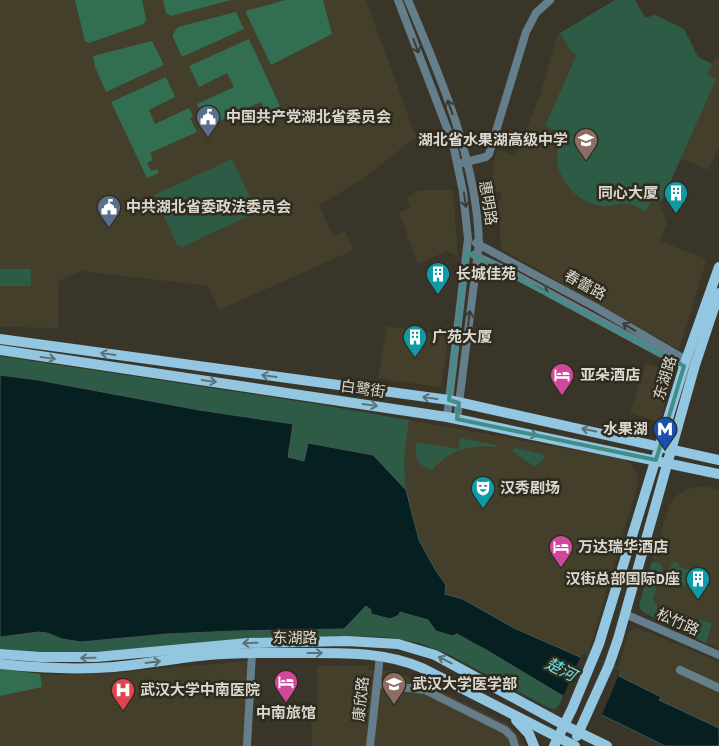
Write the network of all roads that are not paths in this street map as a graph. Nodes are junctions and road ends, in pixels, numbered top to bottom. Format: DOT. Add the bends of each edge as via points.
graph roads {
  1 [pos="398,0"];
  2 [pos="408,0"];
  3 [pos="550,0"];
  4 [pos="467,162"];
  5 [pos="458,164"];
  6 [pos="468,239"];
  7 [pos="479,244"];
  8 [pos="467,252"];
  9 [pos="477,257"];
  10 [pos="719,267"];
  11 [pos="719,293"];
  12 [pos="0,339"];
  13 [pos="0,350"];
  14 [pos="685,363"];
  15 [pos="454,402"];
  16 [pos="452,418"];
  17 [pos="660,446"];
  18 [pos="671,448"];
  19 [pos="656,460"];
  20 [pos="719,460"];
  21 [pos="667,462"];
  22 [pos="719,474"];
  23 [pos="625,614"];
  24 [pos="252,653"];
  25 [pos="0,654"];
  26 [pos="719,655"];
  27 [pos="380,656"];
  28 [pos="0,664"];
  29 [pos="680,670"];
  30 [pos="377,684"];
  31 [pos="719,688"];
  32 [pos="497,706"];
  33 [pos="564,725"];
  34 [pos="579,732"];
  35 [pos="556,742"];
  36 [pos="247,746"];
  37 [pos="370,746"];
  38 [pos="516,746"];
  39 [pos="534,746"];
  40 [pos="573,746"];
  41 [pos="607,746"];
  1 -- 5 [label="street, 惠明路, one-way"];
  4 -- 2 [label="street, 惠明路, one-way" via="431,55"];
  3 -- 4 [label="street" via="536,13 526,32 489,154"];
  4 -- 5 [label="street"];
  4 -- 7 [label="street, 惠明路" via="478,218"];
  5 -- 6 [label="street, 惠明路, one-way"];
  6 -- 7 [label="street, 春蕾路"];
  6 -- 8 [label="street, 惠明路"];
  7 -- 9 [label="street, 惠明路"];
  14 -- 7 [label="street, 春蕾路, one-way" via="590,304"];
  8 -- 9 [label="street, 春蕾路"];
  8 -- 15 [label="street, 惠明路"];
  9 -- 14 [label="street, 春蕾路, one-way"];
  15 -- 9 [label="street, 惠明路, one-way"];
  10 -- 14 [label="main road, 东湖路"];
  11 -- 18 [label="main road, 东湖路"];
  15 -- 12 [label="main road, 白鹭街, one-way"];
  13 -- 16 [label="main road, 白鹭街, one-way"];
  14 -- 17 [label="main road, 东湖路"];
  15 -- 16 [label="street, 惠明路"];
  17 -- 15 [label="main road, 白鹭街, one-way"];
  16 -- 19 [label="main road, 白鹭街, one-way"];
  17 -- 18 [label="main road, 白鹭街"];
  17 -- 19 [label="main road, 东湖路"];
  18 -- 20 [label="main road, 白鹭街"];
  18 -- 21 [label="main road, 东湖路"];
  19 -- 21 [label="main road, 白鹭街"];
  19 -- 33 [label="main road, 东湖路" via="612,604"];
  21 -- 22 [label="main road, 白鹭街"];
  21 -- 23 [label="main road, 东湖路"];
  23 -- 26 [label="street, 松竹路"];
  23 -- 34 [label="main road, 东湖路" via="609,665"];
  24 -- 27 [label="main road, 东湖路, one-way"];
  28 -- 24 [label="main road, 东湖路, one-way" via="62,669"];
  24 -- 36 [label="street"];
  33 -- 25 [label="main road, 东湖路, one-way" via="435,655 392,644 348,641 248,643 86,658"];
  27 -- 30 [label="street, 康欣路"];
  27 -- 32 [label="main road, 东湖路" via="413,664"];
  29 -- 31 [label="street"];
  30 -- 37 [label="street, 康欣路"];
  30 -- 38 [label="street" via="425,690 505,730"];
  32 -- 35 [label="main road, 东湖路"];
  32 -- 39 [label="main road" via="525,729"];
  33 -- 34 [label="main road"];
  33 -- 35 [label="main road, 东湖路"];
  34 -- 40 [label="main road, 东湖路"];
  34 -- 41 [label="main road"];
  35 -- 40 [label="main road"];
}
